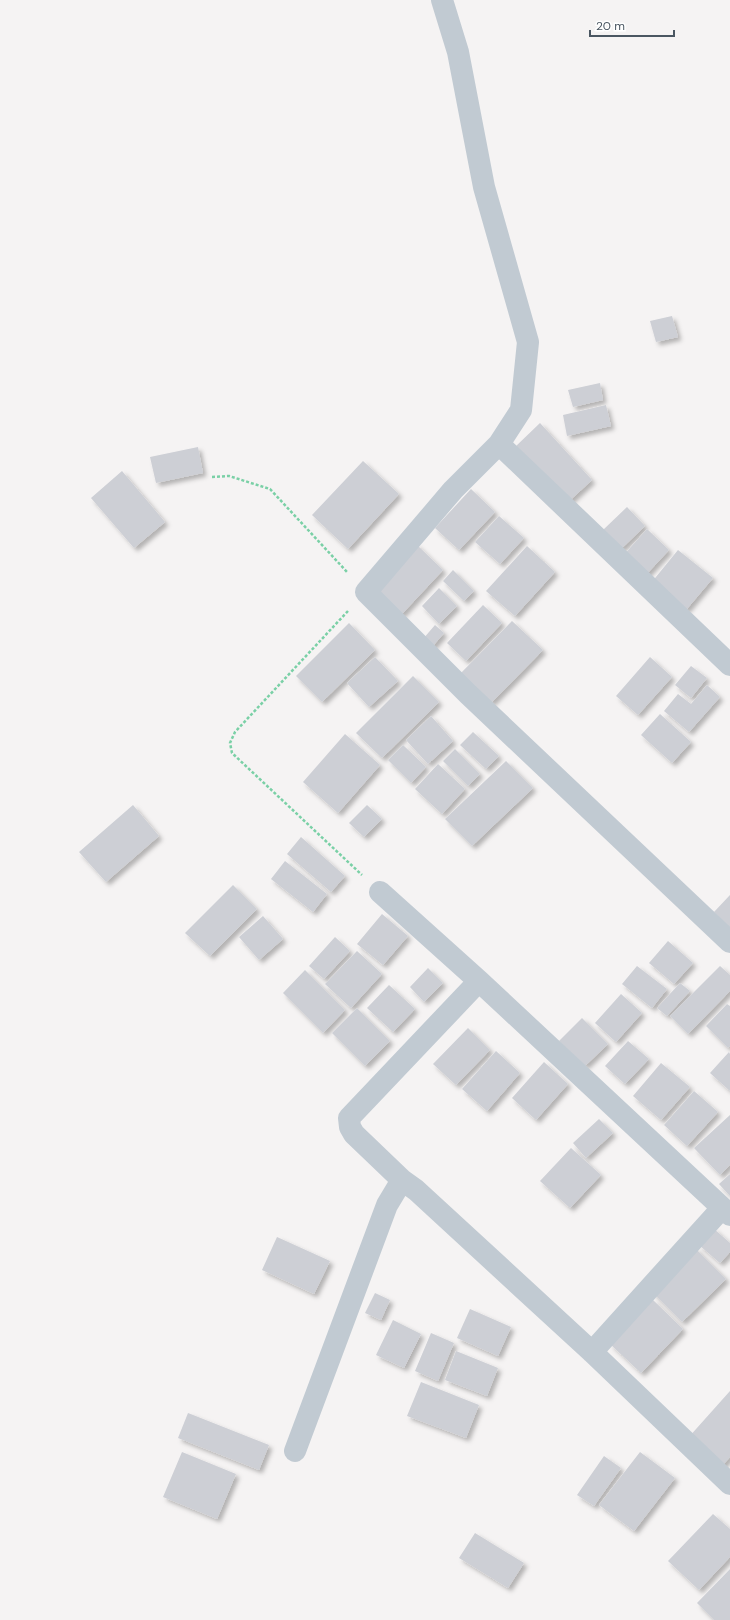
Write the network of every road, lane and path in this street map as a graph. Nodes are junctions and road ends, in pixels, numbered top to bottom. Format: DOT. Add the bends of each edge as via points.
graph roads {
  1 [pos="442,0"];
  2 [pos="499,444"];
  3 [pos="212,477"];
  4 [pos="366,592"];
  5 [pos="730,665"];
  6 [pos="380,892"];
  7 [pos="730,942"];
  8 [pos="479,981"];
  9 [pos="402,1180"];
  10 [pos="726,1211"];
  11 [pos="592,1352"];
  12 [pos="295,1451"];
  13 [pos="730,1484"];
  1 -- 2 [label="street" via="458,52 484,186 528,342 521,410"];
  2 -- 4 [label="street" via="453,490"];
  2 -- 5 [label="street"];
  3 -- 4 [label="path" via="229,476 270,489"];
  4 -- 6 [label="path" via="235,732 230,743 232,753"];
  4 -- 7 [label="street" via="468,694"];
  6 -- 8 [label="street"];
  8 -- 9 [label="street" via="350,1118 350,1127 354,1134"];
  8 -- 10 [label="street"];
  9 -- 11 [label="street"];
  9 -- 12 [label="street" via="387,1205"];
  10 -- 11 [label="street"];
  11 -- 13 [label="street"];
}
